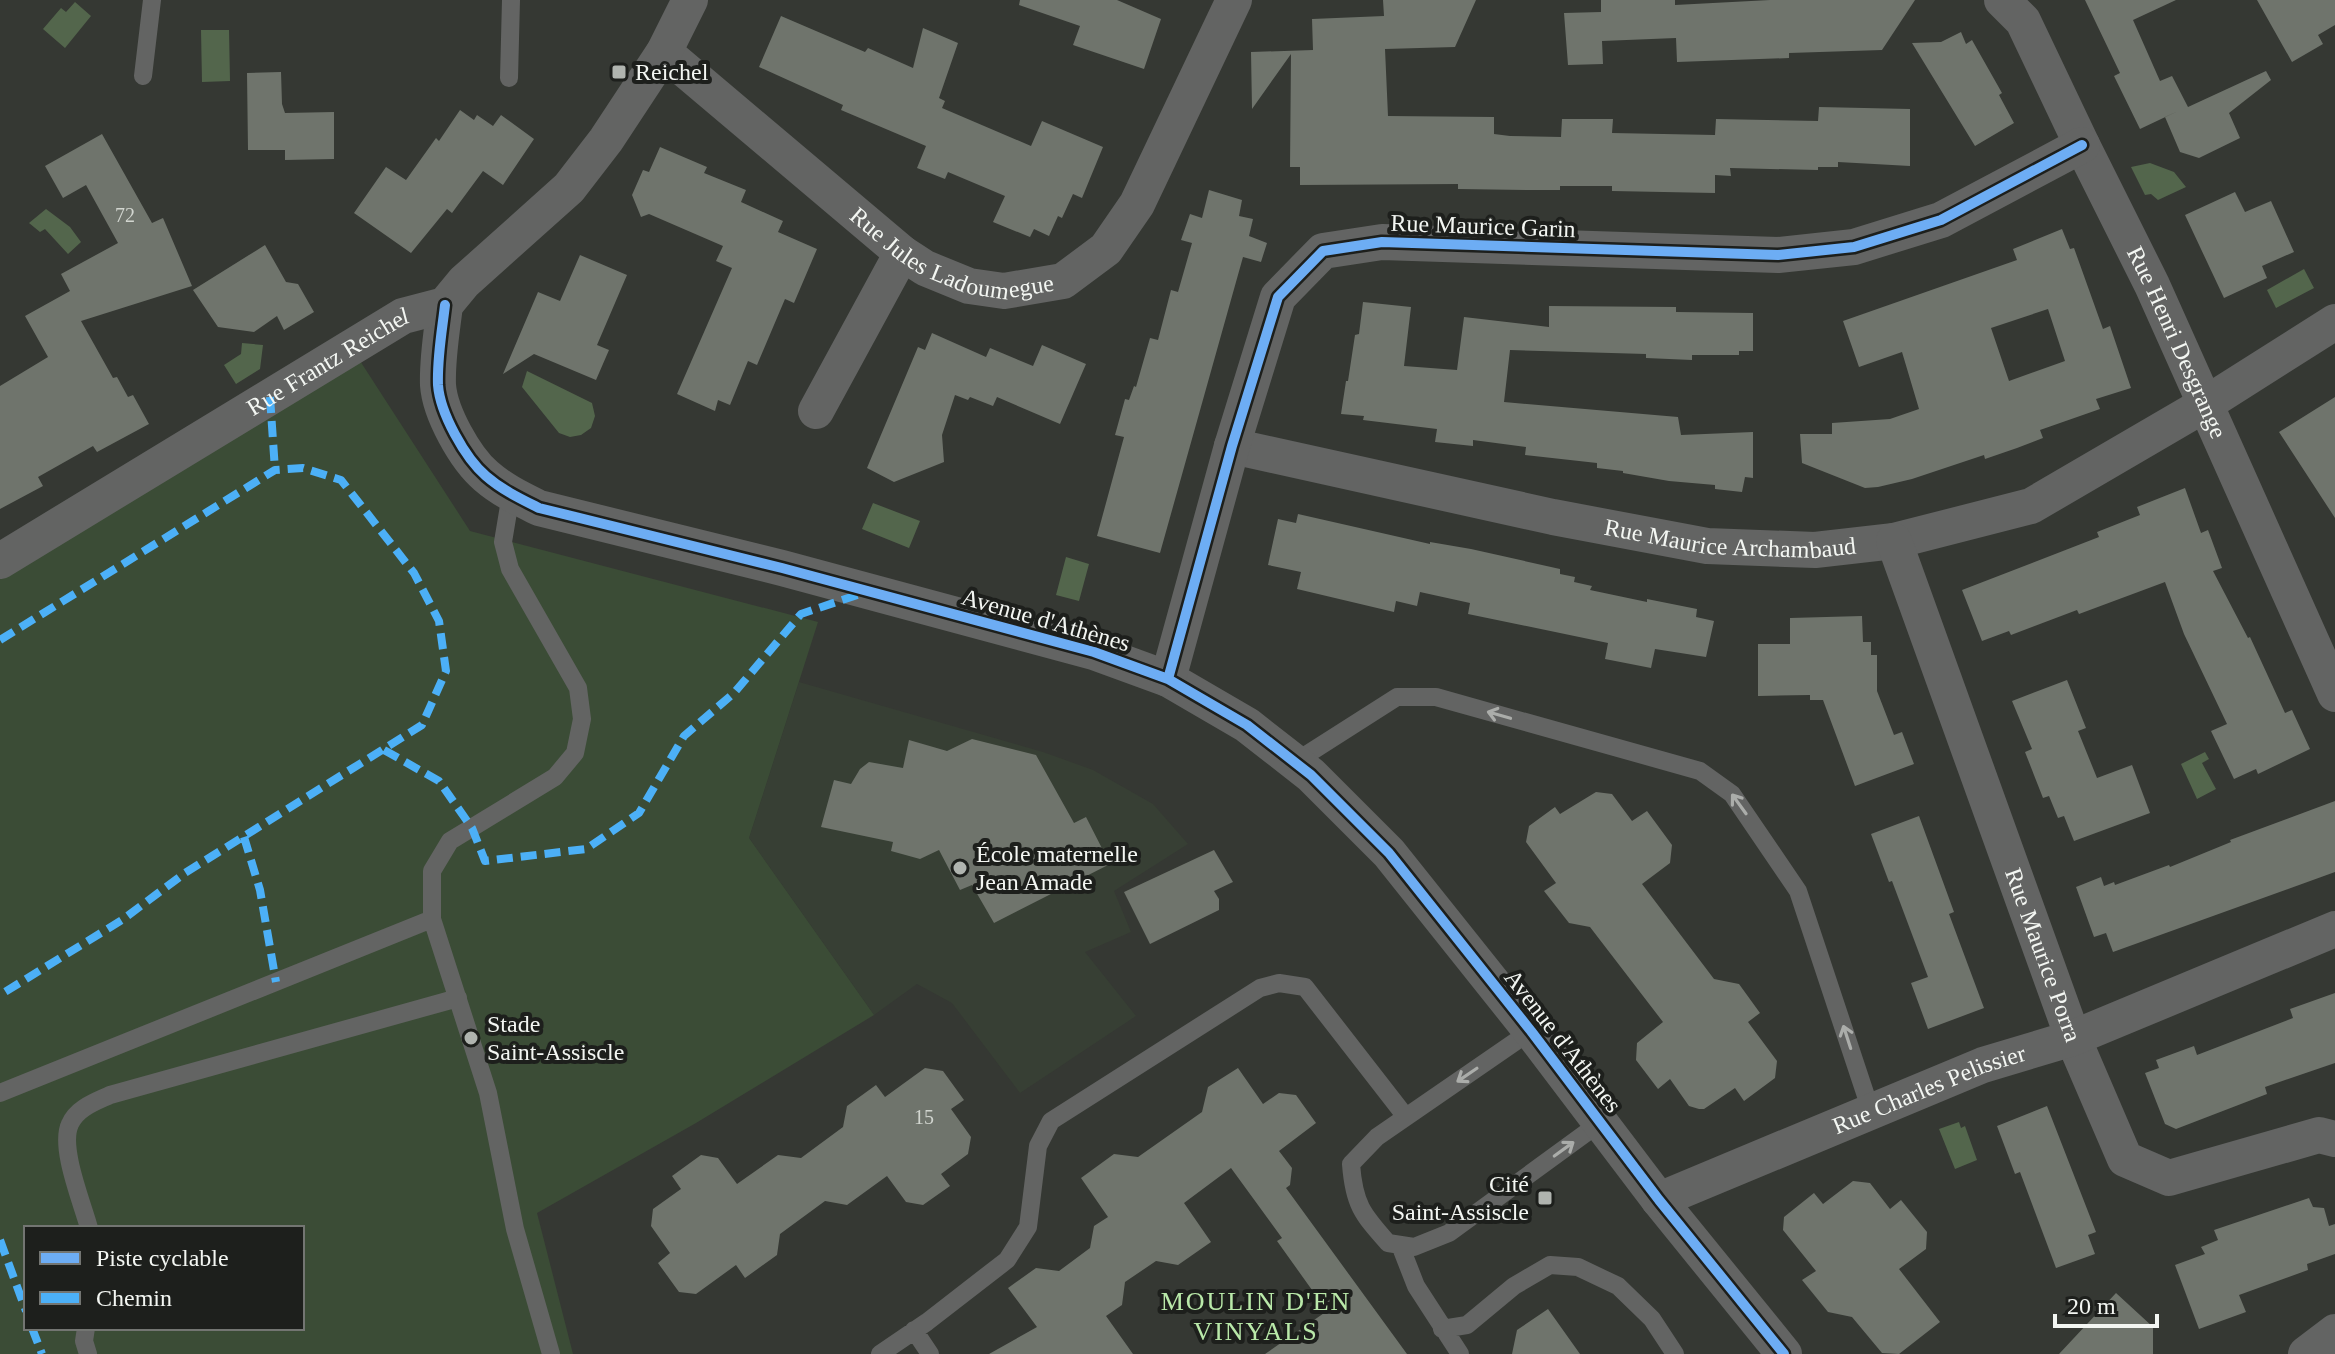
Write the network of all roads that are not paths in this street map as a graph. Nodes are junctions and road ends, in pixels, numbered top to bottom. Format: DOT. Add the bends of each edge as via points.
graph roads {
  1 [pos="152,0"];
  2 [pos="511,0"];
  3 [pos="690,0"];
  4 [pos="1234,0"];
  5 [pos="2002,0"];
  6 [pos="664,52"];
  7 [pos="143,76"];
  8 [pos="509,78"];
  9 [pos="2082,145"];
  10 [pos="902,253"];
  11 [pos="445,305"];
  12 [pos="2335,322"];
  13 [pos="2204,405"];
  14 [pos="816,411"];
  15 [pos="1232,446"];
  16 [pos="511,494"];
  17 [pos="1894,541"];
  18 [pos="0,561"];
  19 [pos="1168,679"];
  20 [pos="2335,694"];
  21 [pos="1295,762"];
  22 [pos="432,919"];
  23 [pos="2335,929"];
  24 [pos="458,998"];
  25 [pos="1531,1031"];
  26 [pos="2073,1038"];
  27 [pos="0,1093"];
  28 [pos="1871,1111"];
  29 [pos="1406,1117"];
  30 [pos="1601,1122"];
  31 [pos="2335,1139"];
  32 [pos="1659,1200"];
  33 [pos="88,1226"];
  34 [pos="1400,1245"];
  35 [pos="1442,1329"];
  36 [pos="86,1330"];
  37 [pos="914,1330"];
  38 [pos="2335,1332"];
  39 [pos="88,1354"];
  40 [pos="551,1354"];
  41 [pos="880,1354"];
  42 [pos="930,1354"];
  43 [pos="1460,1354"];
  44 [pos="1675,1354"];
  45 [pos="1784,1354"];
  46 [pos="2306,1354"];
  1 -- 7 [label="lane"];
  2 -- 8 [label="lane"];
  3 -- 6 [label="street"];
  4 -- 10 [label="street, Rue Jules Ladoumegue" via="1137,204 1106,249 1063,281 1004,291 969,286"];
  5 -- 9 [label="street, Rue Henri Desgrange" via="2023,21"];
  6 -- 10 [label="street, Rue Jules Ladoumegue"];
  6 -- 11 [label="street" via="569,188"];
  9 -- 13 [label="street, Rue Henri Desgrange"];
  9 -- 15 [label="street, Rue Maurice Garin" via="1941,220 1854,247 1778,255 1382,242 1323,251 1278,297"];
  10 -- 14 [label="street"];
  11 -- 16 [label="street, Avenue d'Athènes" via="438,389 449,427 484,475"];
  11 -- 18 [label="street, Rue Frantz Reichel" via="403,316"];
  12 -- 13 [label="street, Rue Maurice Archambaud"];
  13 -- 17 [label="street, Rue Maurice Archambaud" via="2031,506"];
  13 -- 20 [label="street, Rue Henri Desgrange"];
  15 -- 17 [label="street, Rue Maurice Archambaud" via="1707,546 1815,550"];
  15 -- 19 [label="street, Rue Maurice Garin"];
  16 -- 19 [label="street, Avenue d'Athènes" via="539,508 1094,652"];
  16 -- 22 [label="lane" via="503,542 510,569 578,688 582,719 575,753 555,777 450,841 432,871"];
  17 -- 26 [label="street, Rue Maurice Porra"];
  19 -- 21 [label="street, Avenue d'Athènes" via="1247,725"];
  21 -- 25 [label="street, Avenue d'Athènes" via="1389,853"];
  28 -- 21 [label="lane, one-way" via="1798,891 1732,794 1700,771 1436,697 1397,697"];
  22 -- 24 [label="lane"];
  22 -- 27 [label="lane"];
  23 -- 26 [label="street, Rue Charles Pelissier"];
  24 -- 33 [label="lane" via="110,1095 84,1107 70,1122 65,1141"];
  24 -- 40 [label="lane" via="488,1093 515,1229"];
  25 -- 29 [label="lane, one-way"];
  25 -- 30 [label="street, Avenue d'Athènes"];
  26 -- 28 [label="street, Rue Charles Pelissier" via="1983,1065"];
  26 -- 31 [label="street, Rue Maurice Porra" via="2125,1159 2169,1178 2319,1135"];
  28 -- 32 [label="street, Rue Charles Pelissier"];
  29 -- 34 [label="lane" via="1351,1164 1353,1192 1365,1217 1388,1243"];
  29 -- 37 [label="lane" via="1305,987 1279,983 1260,988 1051,1121 1038,1146 1028,1227 1007,1260"];
  30 -- 32 [label="street, Avenue d'Athènes"];
  34 -- 30 [label="lane, one-way" via="1414,1247 1449,1233"];
  32 -- 45 [label="street, Avenue d'Athènes"];
  34 -- 35 [label="lane" via="1416,1286"];
  35 -- 43 [label="lane"];
  35 -- 44 [label="lane" via="1467,1325 1514,1286 1550,1265 1578,1267 1618,1286 1652,1319"];
  36 -- 39 [label="lane"];
  37 -- 41 [label="lane"];
  37 -- 42 [label="lane"];
  38 -- 46 [label="street"];
}
